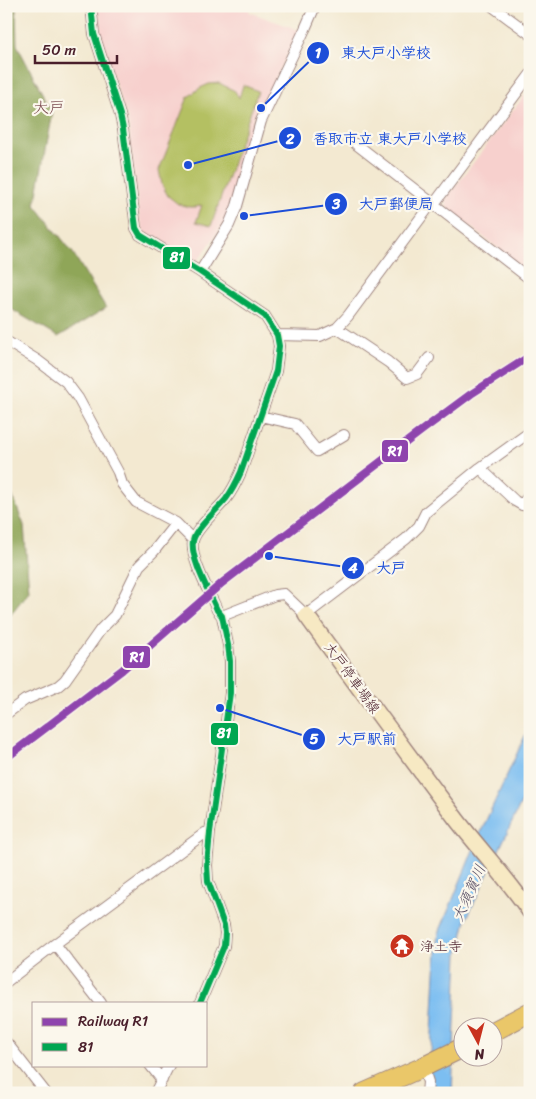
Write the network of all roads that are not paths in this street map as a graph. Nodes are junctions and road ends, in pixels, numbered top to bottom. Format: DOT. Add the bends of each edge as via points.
graph roads {
  1 [pos="91,6"];
  2 [pos="315,6"];
  3 [pos="492,6"];
  4 [pos="530,34"];
  5 [pos="530,75"];
  6 [pos="356,144"];
  7 [pos="434,204"];
  8 [pos="200,272"];
  9 [pos="530,279"];
  10 [pos="337,328"];
  11 [pos="277,335"];
  12 [pos="6,340"];
  13 [pos="429,358"];
  14 [pos="260,416"];
  15 [pos="530,432"];
  16 [pos="344,435"];
  17 [pos="480,468"];
  18 [pos="530,494"];
  19 [pos="526,505"];
  20 [pos="176,523"];
  21 [pos="193,540"];
  22 [pos="306,615"];
  23 [pos="222,616"];
  24 [pos="6,714"];
  25 [pos="210,832"];
  26 [pos="530,912"];
  27 [pos="55,944"];
  28 [pos="6,982"];
  29 [pos="100,1002"];
  30 [pos="200,1002"];
  31 [pos="530,1012"];
  32 [pos="504,1026"];
  33 [pos="6,1042"];
  34 [pos="454,1052"];
  35 [pos="151,1066"];
  36 [pos="169,1066"];
  37 [pos="426,1066"];
  38 [pos="162,1080"];
  39 [pos="46,1093"];
  40 [pos="156,1093"];
  41 [pos="364,1093"];
  42 [pos="427,1093"];
  1 -- 8 [label="street" via="94,34 123,129 136,228 140,235"];
  2 -- 8 [label="street" via="261,121 229,225"];
  3 -- 4 [label="street"];
  5 -- 7 [label="street"];
  6 -- 7 [label="street"];
  7 -- 9 [label="street"];
  7 -- 10 [label="street"];
  8 -- 11 [label="street" via="265,316"];
  10 -- 11 [label="street" via="320,336"];
  10 -- 13 [label="street" via="408,378 417,374"];
  11 -- 14 [label="street" via="280,346 276,371"];
  12 -- 20 [label="street" via="66,382 78,398 122,484 136,502"];
  14 -- 16 [label="street" via="295,424 317,452"];
  14 -- 21 [label="street" via="234,487"];
  15 -- 17 [label="street"];
  17 -- 19 [label="street" via="515,501"];
  17 -- 22 [label="street" via="426,512 419,526 406,539"];
  18 -- 19 [label="street"];
  20 -- 21 [label="street"];
  20 -- 24 [label="street" via="139,566 116,615 101,629 65,680 25,700"];
  21 -- 23 [label="street" via="197,566"];
  22 -- 23 [label="street" via="284,594"];
  22 -- 26 [label="main road, 大戸停車場線" via="470,838"];
  23 -- 25 [label="street" via="229,653 230,693"];
  25 -- 27 [label="street"];
  25 -- 30 [label="street" via="208,881 225,933 224,946"];
  27 -- 28 [label="street"];
  27 -- 29 [label="street"];
  31 -- 32 [label="highway"];
  33 -- 39 [label="street"];
  34 -- 37 [label="highway"];
  35 -- 38 [label="street"];
  36 -- 38 [label="street"];
  37 -- 41 [label="highway"];
  37 -- 42 [label="street"];
  38 -- 40 [label="street"];
}
